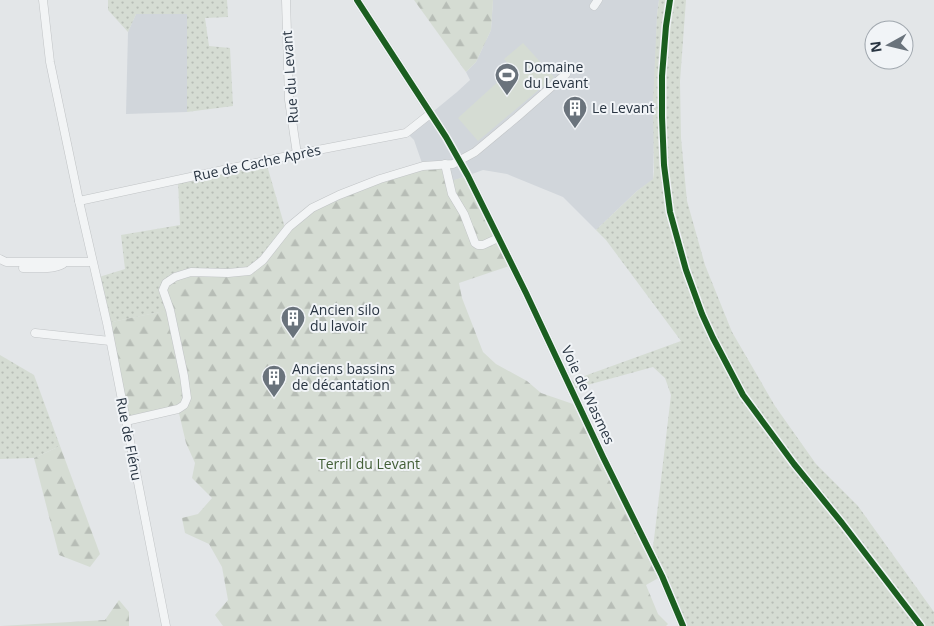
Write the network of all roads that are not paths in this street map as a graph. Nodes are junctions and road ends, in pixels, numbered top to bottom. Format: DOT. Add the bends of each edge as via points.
graph roads {
  1 [pos="43,0"];
  2 [pos="286,0"];
  3 [pos="357,0"];
  4 [pos="566,74"];
  5 [pos="430,114"];
  6 [pos="446,137"];
  7 [pos="297,154"];
  8 [pos="445,164"];
  9 [pos="468,176"];
  10 [pos="78,201"];
  11 [pos="498,238"];
  12 [pos="0,259"];
  13 [pos="66,262"];
  14 [pos="92,262"];
  15 [pos="23,268"];
  16 [pos="35,333"];
  17 [pos="110,341"];
  18 [pos="126,421"];
  19 [pos="166,626"];
  20 [pos="683,626"];
  1 -- 10 [label="street, Rue de Flénu" via="50,62"];
  2 -- 7 [label="street, Rue du Levant" via="289,100"];
  3 -- 5 [label="street"];
  4 -- 8 [label="street" via="475,152 453,164"];
  5 -- 6 [label="street"];
  5 -- 7 [label="street, Rue de Cache Après" via="406,133"];
  7 -- 10 [label="street, Rue de Cache Après"];
  8 -- 11 [label="street" via="452,194 475,243 483,245"];
  8 -- 18 [label="street" via="423,166 380,179 312,208 289,227 263,260 249,271 191,272 166,283 163,290 187,398 178,409"];
  9 -- 11 [label="street, Voie de Wasmes"];
  10 -- 14 [label="street, Rue de Flénu"];
  11 -- 20 [label="street, Voie de Wasmes" via="662,576"];
  12 -- 13 [label="street" via="6,262"];
  13 -- 14 [label="street"];
  13 -- 15 [label="street" via="60,266"];
  14 -- 17 [label="street, Rue de Flénu"];
  16 -- 17 [label="street"];
  17 -- 18 [label="street, Rue de Flénu"];
  18 -- 19 [label="street, Rue de Flénu"];
}
